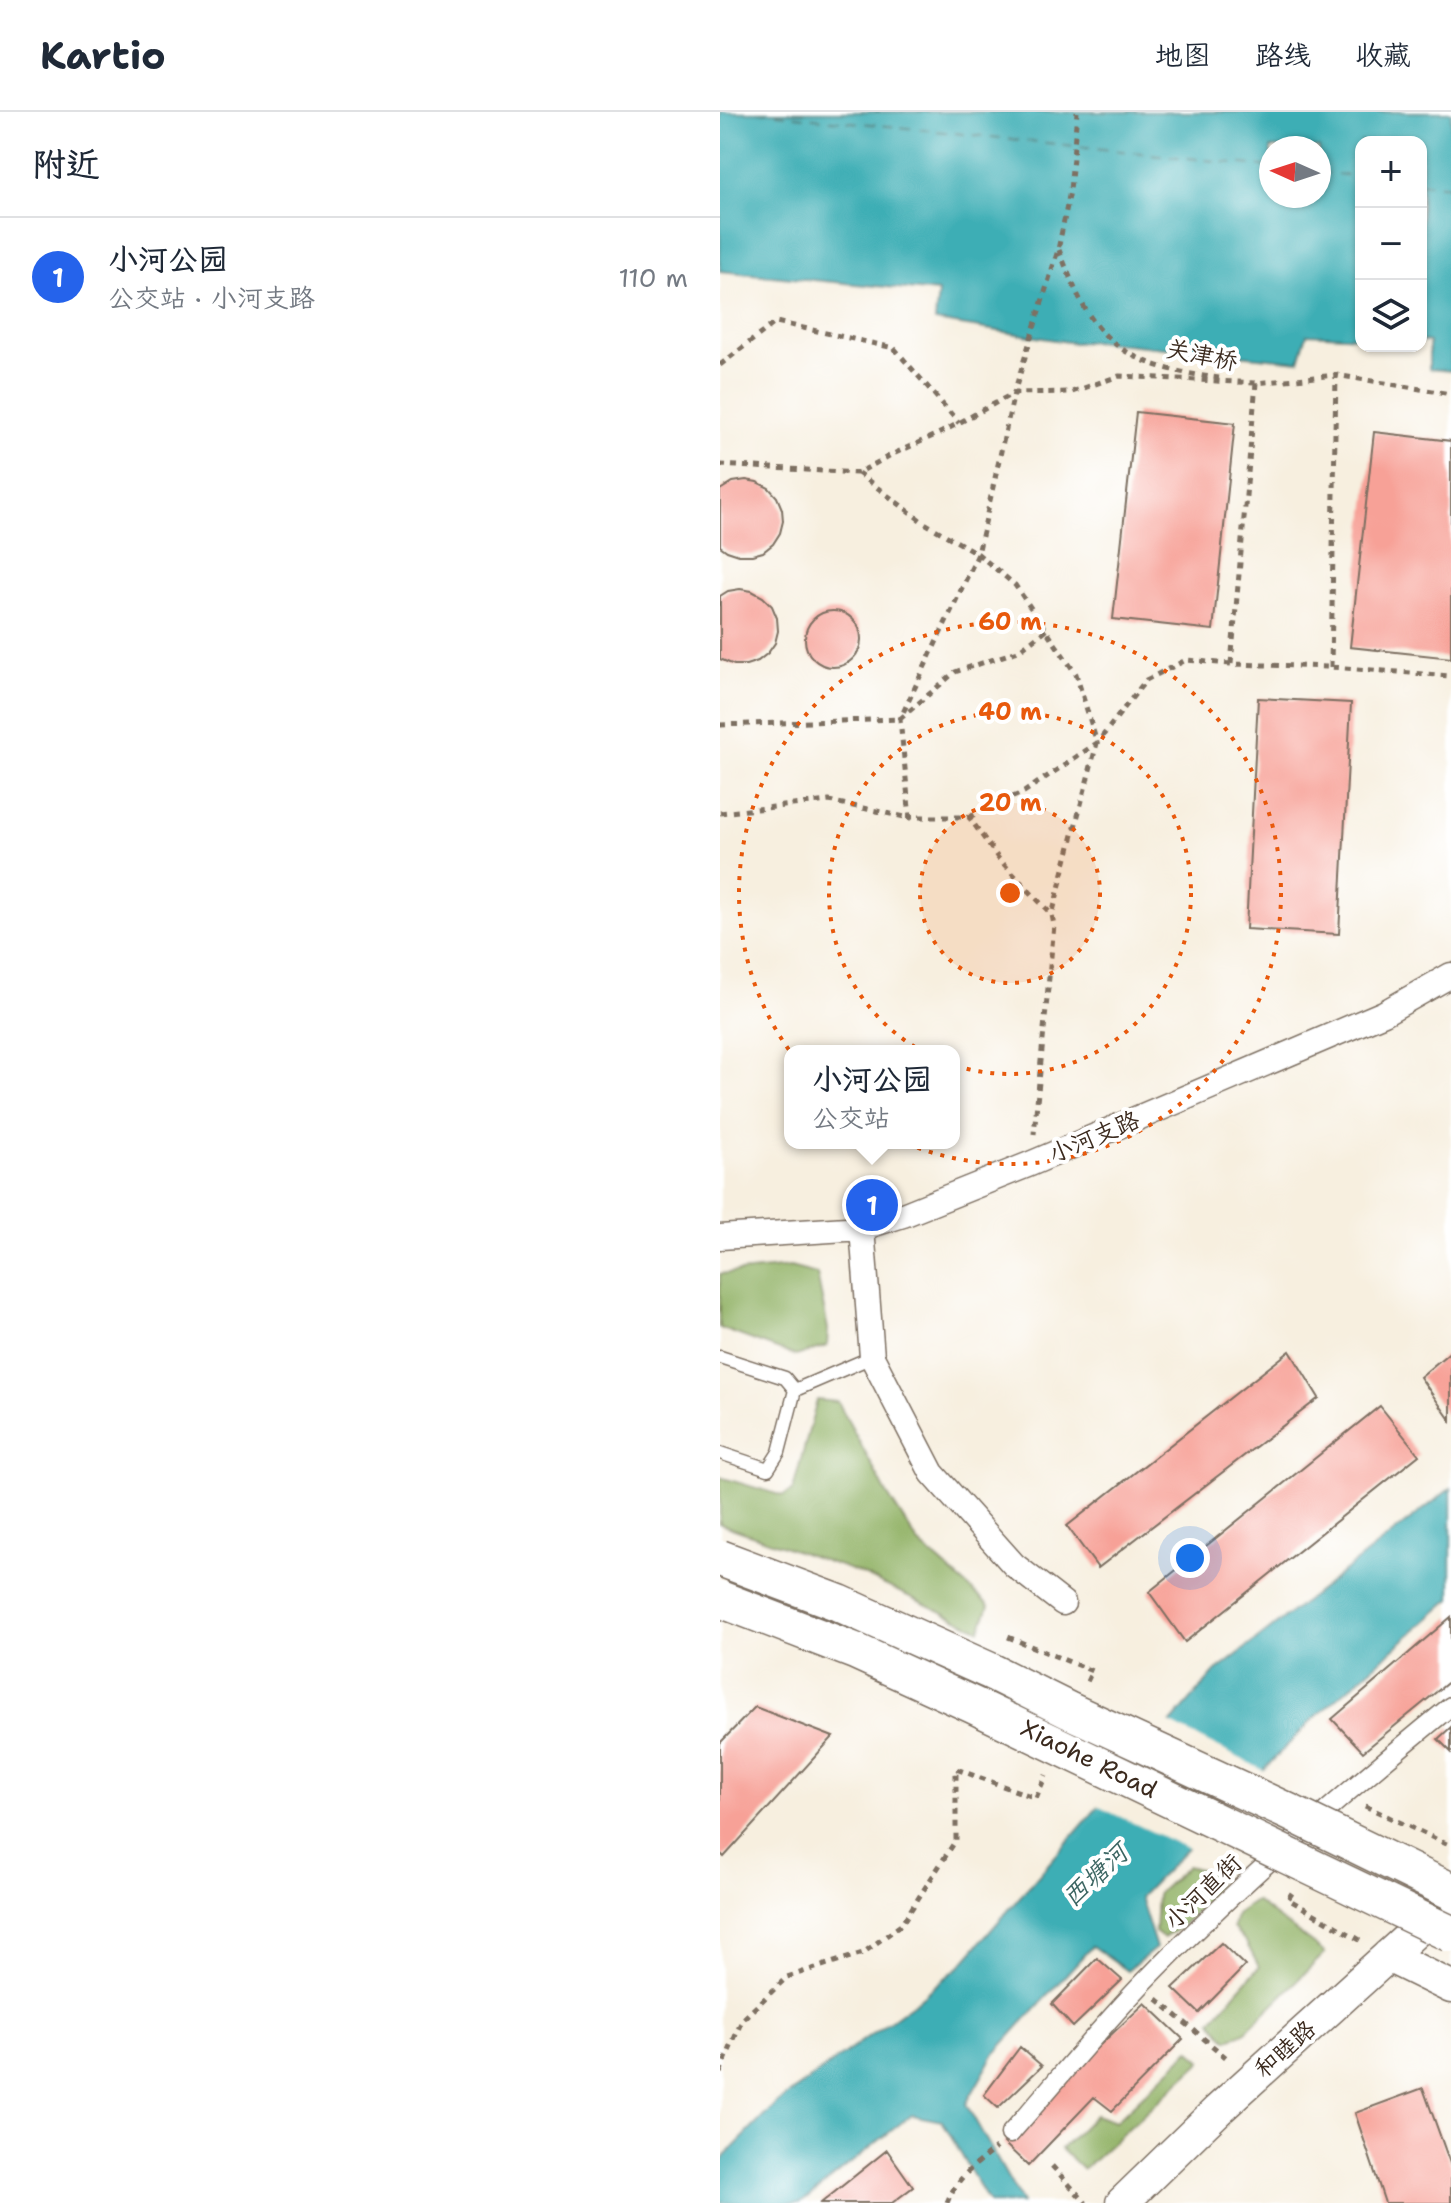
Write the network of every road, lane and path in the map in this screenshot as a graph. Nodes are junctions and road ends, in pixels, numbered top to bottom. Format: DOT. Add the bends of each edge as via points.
graph roads {
  1 [pos="1077,112"];
  2 [pos="1058,250"];
  3 [pos="720,365"];
  4 [pos="1336,375"];
  5 [pos="1256,383"];
  6 [pos="1014,393"];
  7 [pos="1451,394"];
  8 [pos="959,423"];
  9 [pos="720,465"];
  10 [pos="858,473"];
  11 [pos="978,554"];
  12 [pos="1047,629"];
  13 [pos="1231,664"];
  14 [pos="1331,667"];
  15 [pos="1451,676"];
  16 [pos="900,719"];
  17 [pos="720,725"];
  18 [pos="1097,743"];
  19 [pos="720,813"];
  20 [pos="969,817"];
  21 [pos="910,818"];
  22 [pos="1052,915"];
  23 [pos="1451,975"];
  24 [pos="1030,1164"];
  25 [pos="862,1228"];
  26 [pos="720,1237"];
  27 [pos="720,1357"];
  28 [pos="872,1357"];
  29 [pos="795,1390"];
  30 [pos="720,1453"];
  31 [pos="720,1558"];
  32 [pos="720,1599"];
  33 [pos="1063,1603"];
  34 [pos="1451,1706"];
  35 [pos="956,1769"];
  36 [pos="1451,1891"];
  37 [pos="1451,1899"];
  38 [pos="1451,1934"];
  39 [pos="1388,1956"];
  40 [pos="1141,1985"];
  41 [pos="1451,1987"];
  42 [pos="720,2073"];
  43 [pos="1251,2080"];
  44 [pos="1005,2140"];
  45 [pos="1052,2166"];
  46 [pos="947,2203"];
  47 [pos="1086,2203"];
  48 [pos="1122,2203"];
  1 -- 2 [label="path"];
  2 -- 5 [label="path, 关津桥" via="1092,320 1108,340 1133,357 1164,369"];
  2 -- 6 [label="path"];
  3 -- 8 [label="path" via="776,322 894,348"];
  4 -- 5 [label="path"];
  4 -- 7 [label="path"];
  4 -- 14 [label="path"];
  5 -- 6 [label="path" via="1119,376 1072,392"];
  5 -- 13 [label="path"];
  6 -- 8 [label="path"];
  6 -- 11 [label="path"];
  8 -- 10 [label="path"];
  9 -- 10 [label="path"];
  10 -- 11 [label="path" via="923,522"];
  11 -- 12 [label="path" via="1015,585"];
  11 -- 16 [label="path"];
  12 -- 16 [label="path" via="1018,651 955,672"];
  12 -- 18 [label="path" via="1076,674"];
  13 -- 14 [label="path"];
  13 -- 18 [label="path" via="1186,660 1146,680"];
  14 -- 15 [label="path"];
  16 -- 17 [label="path"];
  16 -- 21 [label="path"];
  18 -- 20 [label="path" via="1024,792"];
  18 -- 22 [label="path"];
  19 -- 21 [label="path" via="829,801"];
  20 -- 21 [label="path"];
  20 -- 22 [label="path" via="998,858"];
  22 -- 24 [label="path"];
  23 -- 24 [label="street, 小河支路" via="1384,1013"];
  24 -- 25 [label="street, 小河支路"];
  25 -- 26 [label="street, 小河支路"];
  25 -- 28 [label="street"];
  27 -- 29 [label="lane" via="785,1378"];
  28 -- 29 [label="lane"];
  28 -- 33 [label="street" via="932,1473 1014,1565"];
  29 -- 30 [label="lane" via="779,1452 768,1469"];
  31 -- 36 [label="main road, Xiaohe Road, bridge" via="839,1603 988,1670"];
  32 -- 38 [label="main road, Xiaohe Road, bridge" via="960,1699"];
  34 -- 40 [label="street, 小河直街" via="1238,1890"];
  35 -- 42 [label="path" via="956,1840 901,1925 863,1953 787,1977 742,2020"];
  37 -- 39 [label="street, 和睦路"];
  39 -- 41 [label="street"];
  39 -- 43 [label="street, 和睦路"];
  40 -- 43 [label="path"];
  40 -- 44 [label="street, 小河直街"];
  43 -- 48 [label="street, 和睦路"];
  44 -- 46 [label="path" via="966,2172"];
  45 -- 47 [label="path"];
}
